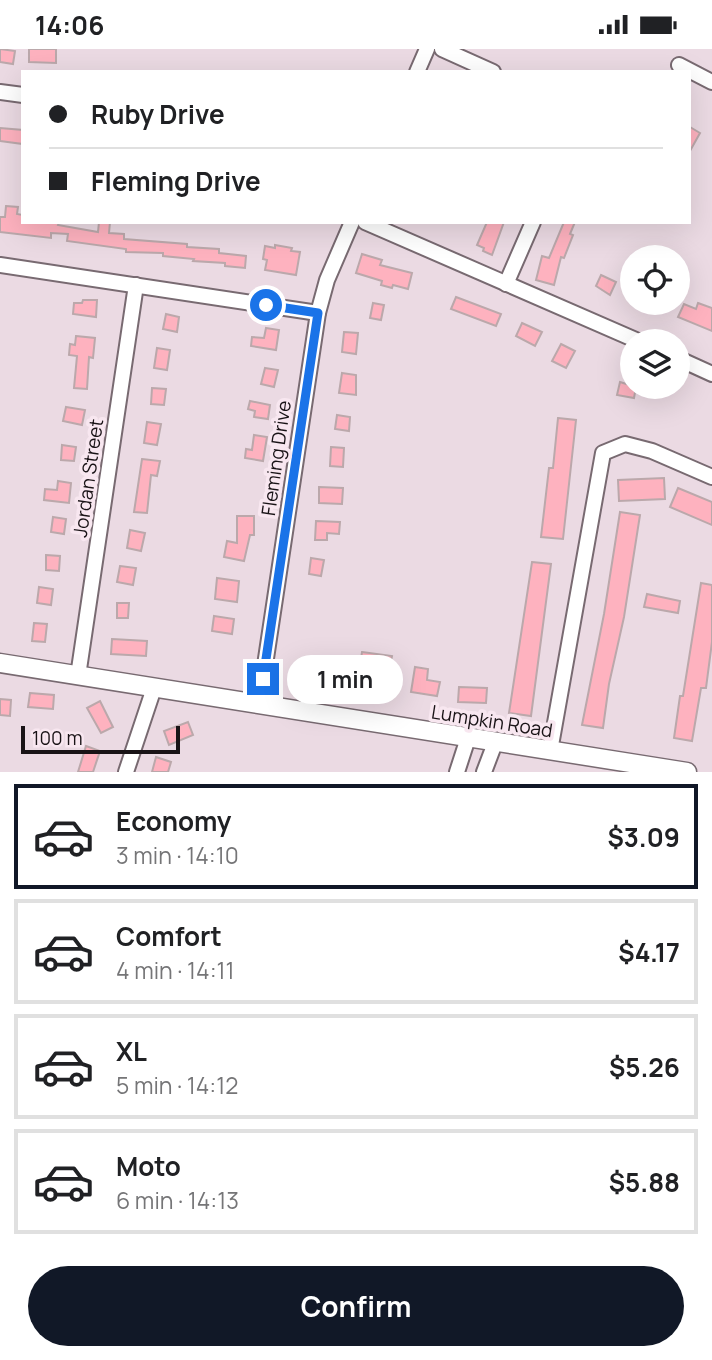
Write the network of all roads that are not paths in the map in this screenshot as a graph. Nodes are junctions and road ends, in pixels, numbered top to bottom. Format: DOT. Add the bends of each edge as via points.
graph roads {
  1 [pos="427,49"];
  2 [pos="442,49"];
  3 [pos="679,65"];
  4 [pos="418,70"];
  5 [pos="489,70"];
  6 [pos="689,70"];
  7 [pos="691,71"];
  8 [pos="712,82"];
  9 [pos="0,92"];
  10 [pos="21,95"];
  11 [pos="351,224"];
  12 [pos="370,224"];
  13 [pos="532,224"];
  14 [pos="0,265"];
  15 [pos="506,284"];
  16 [pos="136,285"];
  17 [pos="318,313"];
  18 [pos="620,333"];
  19 [pos="690,364"];
  20 [pos="712,374"];
  21 [pos="712,477"];
  22 [pos="0,663"];
  23 [pos="78,676"];
  24 [pos="154,688"];
  25 [pos="259,705"];
  26 [pos="468,738"];
  27 [pos="495,743"];
  28 [pos="550,751"];
  29 [pos="127,772"];
  30 [pos="457,772"];
  31 [pos="484,772"];
  32 [pos="687,772"];
  1 -- 4 [label="street"];
  2 -- 5 [label="street"];
  3 -- 6 [label="street"];
  7 -- 8 [label="street"];
  9 -- 10 [label="street"];
  11 -- 17 [label="street, Fleming Drive"];
  12 -- 15 [label="street"];
  13 -- 15 [label="street"];
  14 -- 16 [label="street"];
  15 -- 18 [label="street"];
  16 -- 17 [label="street"];
  16 -- 23 [label="street, Jordan Street"];
  17 -- 25 [label="street, Fleming Drive"];
  19 -- 20 [label="street"];
  21 -- 28 [label="street" via="625,444 603,453"];
  22 -- 23 [label="main road, Lumpkin Road"];
  23 -- 24 [label="main road, Lumpkin Road"];
  24 -- 25 [label="main road, Lumpkin Road"];
  24 -- 29 [label="street"];
  25 -- 26 [label="main road, Lumpkin Road"];
  26 -- 27 [label="main road, Lumpkin Road"];
  26 -- 30 [label="street"];
  27 -- 28 [label="main road, Lumpkin Road"];
  27 -- 31 [label="street"];
  28 -- 32 [label="main road, Lumpkin Road"];
}
